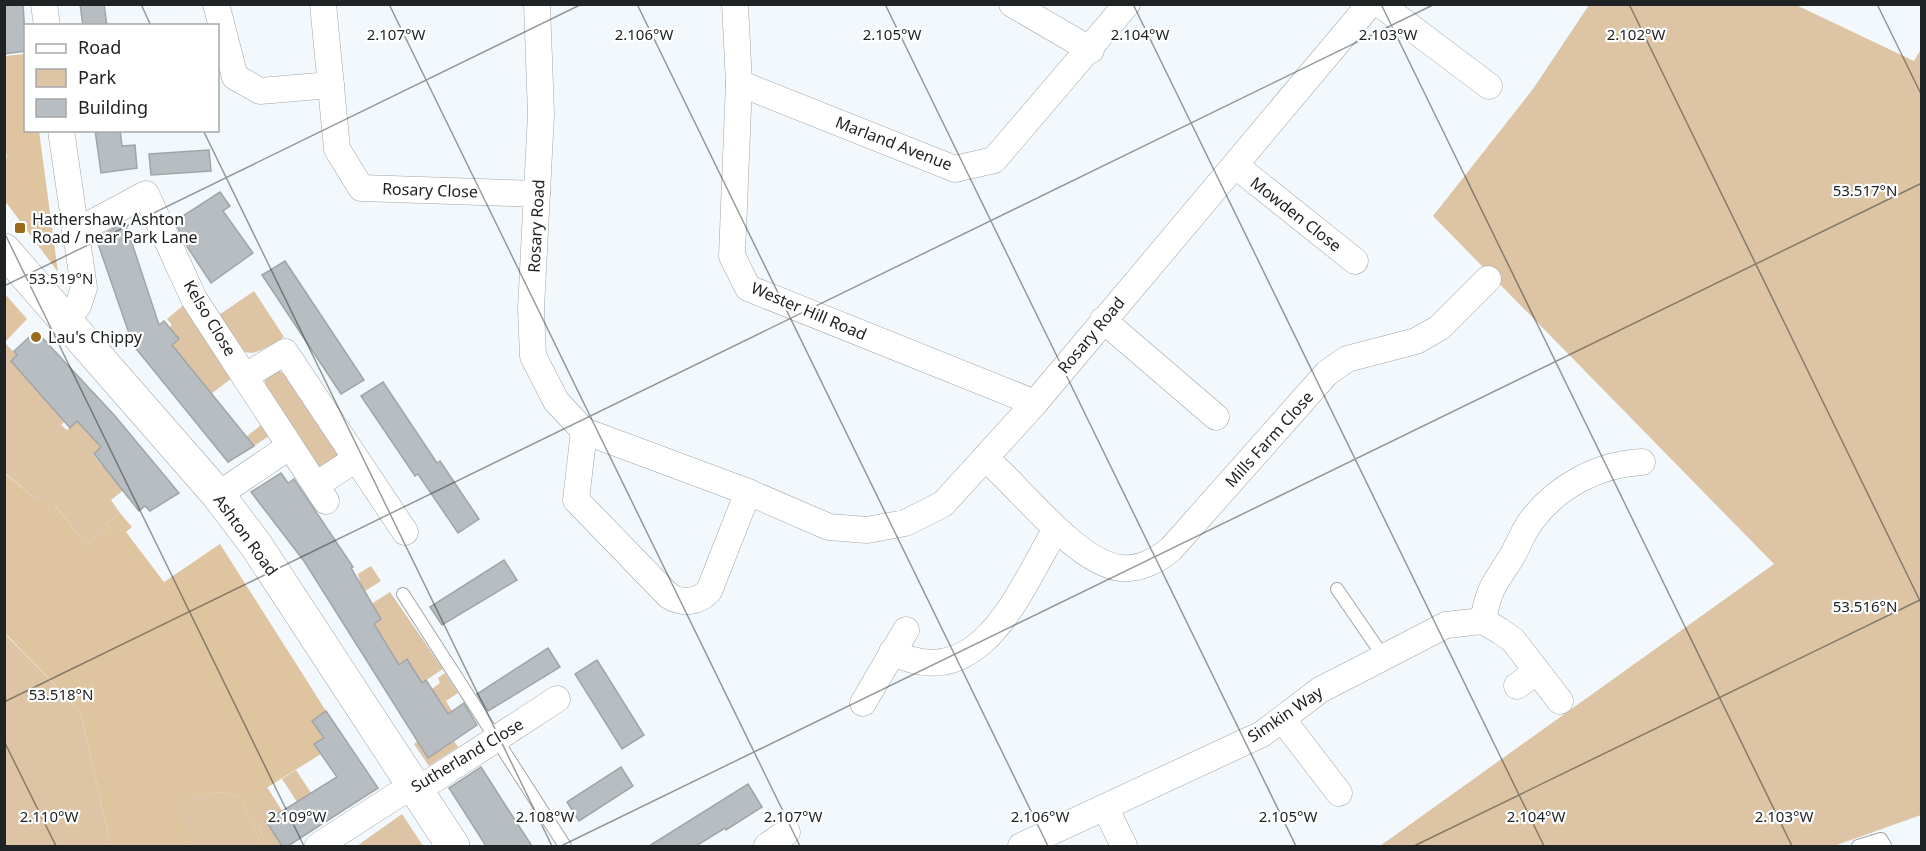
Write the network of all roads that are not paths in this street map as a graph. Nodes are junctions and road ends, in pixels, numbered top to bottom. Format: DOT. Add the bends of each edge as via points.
graph roads {
  1 [pos="44,4"];
  2 [pos="216,4"];
  3 [pos="323,4"];
  4 [pos="537,4"];
  5 [pos="735,4"];
  6 [pos="1012,4"];
  7 [pos="1127,4"];
  8 [pos="1370,4"];
  9 [pos="1380,4"];
  10 [pos="47,24"];
  11 [pos="1091,50"];
  12 [pos="739,83"];
  13 [pos="331,85"];
  14 [pos="1489,86"];
  15 [pos="61,132"];
  16 [pos="1236,166"];
  17 [pos="537,194"];
  18 [pos="75,232"];
  19 [pos="4,249"];
  20 [pos="1355,261"];
  21 [pos="1488,279"];
  22 [pos="65,317"];
  23 [pos="1103,320"];
  24 [pos="246,376"];
  25 [pos="1035,403"];
  26 [pos="1216,417"];
  27 [pos="584,431"];
  28 [pos="290,446"];
  29 [pos="356,459"];
  30 [pos="986,459"];
  31 [pos="1642,462"];
  32 [pos="748,492"];
  33 [pos="218,495"];
  34 [pos="1056,529"];
  35 [pos="405,532"];
  36 [pos="1337,589"];
  37 [pos="403,594"];
  38 [pos="1483,621"];
  39 [pos="906,630"];
  40 [pos="892,652"];
  41 [pos="1383,656"];
  42 [pos="557,699"];
  43 [pos="1560,701"];
  44 [pos="863,703"];
  45 [pos="1283,720"];
  46 [pos="497,738"];
  47 [pos="416,789"];
  48 [pos="1339,793"];
  49 [pos="1105,807"];
  50 [pos="342,838"];
  51 [pos="318,846"];
  52 [pos="453,846"];
  53 [pos="566,846"];
  54 [pos="1021,846"];
  55 [pos="1124,846"];
  56 [pos="1858,846"];
  57 [pos="1885,846"];
  1 -- 10 [label="street"];
  2 -- 13 [label="street" via="235,77 260,91"];
  3 -- 13 [label="street, Rosary Close"];
  4 -- 17 [label="street, Rosary Road" via="541,114"];
  5 -- 12 [label="street, Wester Hill Road"];
  6 -- 11 [label="street"];
  7 -- 11 [label="street, Marland Avenue"];
  8 -- 16 [label="street, Rosary Road"];
  9 -- 14 [label="street"];
  11 -- 12 [label="street, Marland Avenue" via="994,160 955,169"];
  12 -- 25 [label="street, Wester Hill Road" via="732,256 748,288"];
  13 -- 17 [label="street, Rosary Close" via="337,149 361,188"];
  15 -- 18 [label="street"];
  16 -- 20 [label="street, Mowden Close"];
  16 -- 23 [label="street, Rosary Road"];
  17 -- 27 [label="street, Rosary Road" via="531,309 533,356 556,401"];
  18 -- 22 [label="street" via="83,297"];
  18 -- 24 [label="street, Kelso Close" via="147,194 195,299"];
  19 -- 22 [label="highway, Ashton Road"];
  21 -- 34 [label="street, Mills Farm Close" via="1439,328 1416,341 1347,359 1327,373 1158,560 1124,569 1110,566 1095,560"];
  22 -- 33 [label="highway, Ashton Road"];
  23 -- 25 [label="street, Rosary Road"];
  23 -- 26 [label="street"];
  24 -- 28 [label="street, Kelso Close"];
  24 -- 29 [label="street" via="285,352"];
  25 -- 30 [label="street, Rosary Road"];
  27 -- 32 [label="street, Rosary Road"];
  27 -- 32 [label="street" via="576,500 678,602 699,599 709,591"];
  28 -- 29 [label="street, Kelso Close" via="321,493"];
  28 -- 33 [label="street"];
  29 -- 35 [label="street"];
  30 -- 32 [label="street, Rosary Road" via="943,504 905,523 867,530 829,527"];
  30 -- 34 [label="street, Mills Farm Close"];
  31 -- 38 [label="street" via="1604,459 1548,501 1495,578"];
  33 -- 47 [label="highway, Ashton Road" via="256,545"];
  34 -- 40 [label="street" via="998,627 969,654 934,663 912,662"];
  36 -- 41 [label="lane"];
  37 -- 46 [label="lane"];
  38 -- 41 [label="street, Simkin Way" via="1446,625"];
  38 -- 43 [label="street" via="1513,640 1527,678"];
  39 -- 40 [label="street"];
  40 -- 44 [label="street"];
  41 -- 45 [label="street, Simkin Way" via="1320,690"];
  42 -- 46 [label="street, Sutherland Close"];
  45 -- 48 [label="street" via="1328,763"];
  45 -- 49 [label="street, Simkin Way" via="1262,734"];
  46 -- 47 [label="street, Sutherland Close"];
  46 -- 53 [label="lane"];
  47 -- 50 [label="street, Sutherland Close" via="397,795"];
  47 -- 52 [label="highway, Ashton Road"];
  49 -- 54 [label="street, Simkin Way"];
  49 -- 55 [label="street"];
  50 -- 51 [label="street, Sutherland Close"];
  56 -- 57 [label="lane" via="1881,839"];
}
